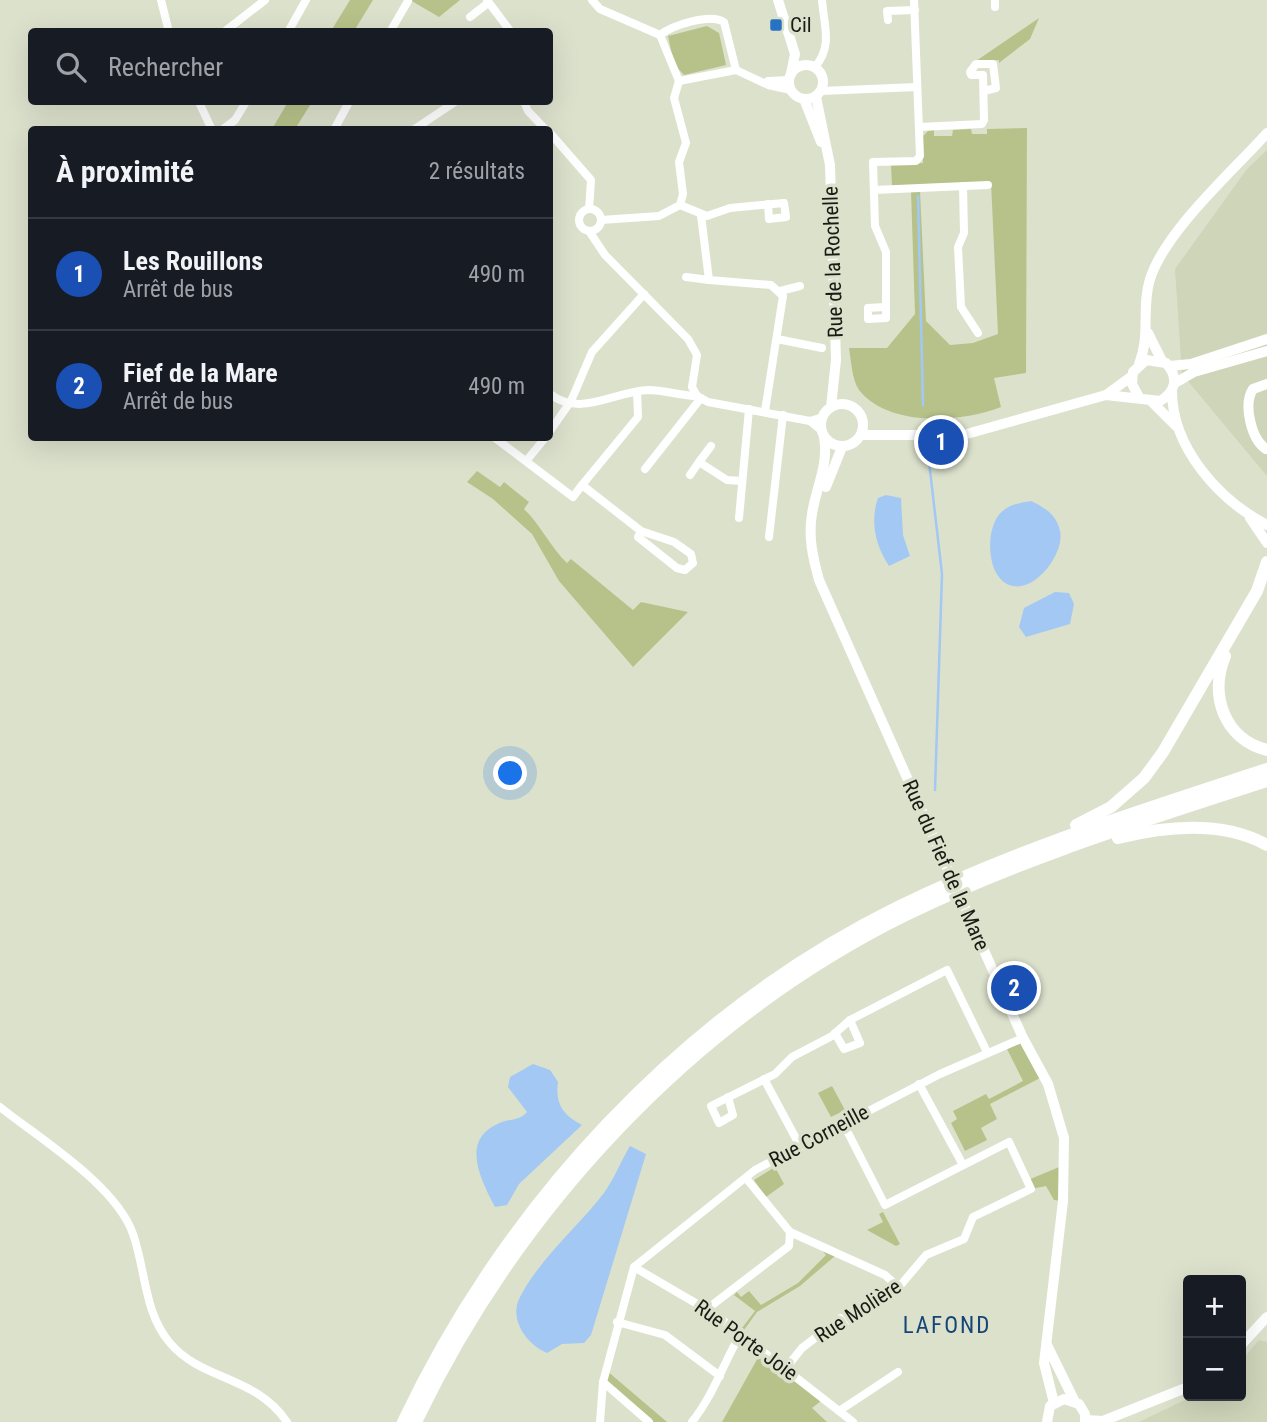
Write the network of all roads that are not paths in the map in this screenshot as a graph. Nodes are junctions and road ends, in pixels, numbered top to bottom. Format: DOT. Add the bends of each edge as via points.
graph roads {
  1 [pos="162,0"];
  2 [pos="265,0"];
  3 [pos="306,0"];
  4 [pos="592,0"];
  5 [pos="778,0"];
  6 [pos="822,0"];
  7 [pos="408,1"];
  8 [pos="487,1"];
  9 [pos="915,5"];
  10 [pos="470,17"];
  11 [pos="888,20"];
  12 [pos="168,28"];
  13 [pos="229,28"];
  14 [pos="290,28"];
  15 [pos="392,28"];
  16 [pos="508,28"];
  17 [pos="660,35"];
  18 [pos="795,54"];
  19 [pos="811,66"];
  20 [pos="736,70"];
  21 [pos="679,81"];
  22 [pos="791,81"];
  23 [pos="917,87"];
  24 [pos="984,91"];
  25 [pos="819,94"];
  26 [pos="804,99"];
  27 [pos="200,105"];
  28 [pos="244,105"];
  29 [pos="347,105"];
  30 [pos="450,105"];
  31 [pos="525,105"];
  32 [pos="210,126"];
  33 [pos="227,126"];
  34 [pos="336,126"];
  35 [pos="418,126"];
  36 [pos="543,126"];
  37 [pos="919,127"];
  38 [pos="1267,133"];
  39 [pos="553,137"];
  40 [pos="830,165"];
  41 [pos="988,185"];
  42 [pos="963,186"];
  43 [pos="874,190"];
  44 [pos="768,204"];
  45 [pos="680,205"];
  46 [pos="590,209"];
  47 [pos="701,215"];
  48 [pos="601,220"];
  49 [pos="589,231"];
  50 [pos="686,277"];
  51 [pos="709,281"];
  52 [pos="800,286"];
  53 [pos="780,291"];
  54 [pos="644,294"];
  55 [pos="885,307"];
  56 [pos="1148,332"];
  57 [pos="978,334"];
  58 [pos="777,339"];
  59 [pos="1267,339"];
  60 [pos="822,348"];
  61 [pos="1267,351"];
  62 [pos="836,360"];
  63 [pos="1166,363"];
  64 [pos="1139,364"];
  65 [pos="1132,376"];
  66 [pos="1267,384"];
  67 [pos="692,387"];
  68 [pos="1173,387"];
  69 [pos="637,392"];
  70 [pos="681,395"];
  71 [pos="1106,395"];
  72 [pos="553,396"];
  73 [pos="699,397"];
  74 [pos="1139,397"];
  75 [pos="1152,402"];
  76 [pos="569,405"];
  77 [pos="850,406"];
  78 [pos="831,407"];
  79 [pos="749,409"];
  80 [pos="765,411"];
  81 [pos="783,415"];
  82 [pos="822,417"];
  83 [pos="810,421"];
  84 [pos="553,427"];
  85 [pos="1178,428"];
  86 [pos="862,429"];
  87 [pos="823,434"];
  88 [pos="499,441"];
  89 [pos="543,441"];
  90 [pos="711,446"];
  91 [pos="842,447"];
  92 [pos="1267,449"];
  93 [pos="527,460"];
  94 [pos="699,461"];
  95 [pos="645,469"];
  96 [pos="690,475"];
  97 [pos="742,481"];
  98 [pos="582,485"];
  99 [pos="1248,515"];
  100 [pos="739,518"];
  101 [pos="1267,525"];
  102 [pos="641,531"];
  103 [pos="769,537"];
  104 [pos="1267,543"];
  105 [pos="1267,562"];
  106 [pos="1267,587"];
  107 [pos="844,632"];
  108 [pos="1267,750"];
  109 [pos="1267,769"];
  110 [pos="1267,781"];
  111 [pos="1090,840"];
  112 [pos="1267,845"];
  113 [pos="1022,852"];
  114 [pos="973,878"];
  115 [pos="937,895"];
  116 [pos="850,1020"];
  117 [pos="835,1033"];
  118 [pos="1023,1038"];
  119 [pos="987,1052"];
  120 [pos="764,1079"];
  121 [pos="919,1084"];
  122 [pos="728,1097"];
  123 [pos="0,1107"];
  124 [pos="843,1123"];
  125 [pos="800,1146"];
  126 [pos="963,1165"];
  127 [pos="746,1178"];
  128 [pos="790,1231"];
  129 [pos="801,1237"];
  130 [pos="789,1246"];
  131 [pos="634,1267"];
  132 [pos="896,1285"];
  133 [pos="707,1309"];
  134 [pos="1266,1319"];
  135 [pos="617,1322"];
  136 [pos="741,1333"];
  137 [pos="1246,1340"];
  138 [pos="1047,1345"];
  139 [pos="786,1368"];
  140 [pos="898,1372"];
  141 [pos="720,1376"];
  142 [pos="603,1382"];
  143 [pos="1183,1389"];
  144 [pos="1074,1401"];
  145 [pos="1054,1402"];
  146 [pos="839,1411"];
  147 [pos="1085,1421"];
  148 [pos="287,1422"];
  149 [pos="403,1422"];
  150 [pos="416,1422"];
  151 [pos="600,1422"];
  152 [pos="649,1422"];
  153 [pos="692,1422"];
  154 [pos="853,1422"];
  155 [pos="1046,1422"];
  1 -- 12 [label="street"];
  2 -- 13 [label="street"];
  3 -- 14 [label="street"];
  4 -- 17 [label="street" via="600,9"];
  5 -- 18 [label="main road"];
  6 -- 19 [label="street" via="825,54"];
  7 -- 15 [label="street"];
  8 -- 10 [label="street"];
  8 -- 16 [label="street"];
  9 -- 11 [label="street" via="887,11"];
  9 -- 23 [label="street"];
  17 -- 20 [label="street" via="721,19"];
  17 -- 21 [label="street"];
  18 -- 19 [label="main road"];
  18 -- 22 [label="main road"];
  19 -- 22 [label="main road"];
  19 -- 25 [label="main road, Rue de la Rochelle" via="823,78"];
  20 -- 21 [label="street"];
  20 -- 22 [label="street" via="762,81"];
  21 -- 45 [label="street" via="674,97 686,143 679,162"];
  22 -- 26 [label="main road"];
  23 -- 25 [label="street"];
  23 -- 37 [label="street"];
  24 -- 37 [label="street" via="984,120 978,126"];
  25 -- 26 [label="main road"];
  25 -- 40 [label="main road, Rue de la Rochelle"];
  26 -- 40 [label="main road, Rue de la Rochelle"];
  27 -- 32 [label="street"];
  28 -- 33 [label="street"];
  29 -- 34 [label="street"];
  30 -- 35 [label="street"];
  31 -- 36 [label="street"];
  37 -- 43 [label="street" via="919,158 873,162"];
  38 -- 56 [label="street" via="1161,254 1150,281"];
  39 -- 46 [label="street" via="591,180"];
  40 -- 62 [label="main road, Rue de la Rochelle"];
  41 -- 42 [label="street"];
  42 -- 43 [label="street"];
  42 -- 57 [label="street" via="964,233 958,247 961,307"];
  43 -- 55 [label="street" via="874,226 886,252"];
  44 -- 47 [label="street"];
  45 -- 47 [label="street"];
  45 -- 48 [label="street" via="659,216"];
  46 -- 48 [label="street" via="597,211"];
  46 -- 49 [label="street" via="582,212 579,221"];
  47 -- 51 [label="street"];
  48 -- 49 [label="street" via="598,228"];
  49 -- 54 [label="street" via="604,254"];
  50 -- 51 [label="street"];
  51 -- 53 [label="street" via="771,285"];
  52 -- 53 [label="street"];
  53 -- 58 [label="street"];
  54 -- 67 [label="street" via="688,339 697,355"];
  54 -- 76 [label="street" via="592,352"];
  56 -- 63 [label="street"];
  56 -- 64 [label="street"];
  58 -- 60 [label="street"];
  58 -- 80 [label="street"];
  59 -- 63 [label="street" via="1191,364"];
  61 -- 68 [label="street" via="1194,372"];
  62 -- 77 [label="main road, Rue de la Rochelle"];
  62 -- 78 [label="main road, Rue de la Rochelle"];
  63 -- 64 [label="main road" via="1154,359"];
  63 -- 68 [label="main road"];
  64 -- 65 [label="main road"];
  65 -- 71 [label="main road"];
  65 -- 74 [label="main road"];
  66 -- 92 [label="street" via="1253,389 1247,402 1257,442"];
  67 -- 70 [label="street"];
  67 -- 73 [label="street"];
  68 -- 75 [label="main road" via="1160,401"];
  68 -- 85 [label="main road"];
  69 -- 70 [label="street"];
  69 -- 76 [label="street"];
  69 -- 98 [label="street" via="639,417"];
  70 -- 73 [label="street"];
  71 -- 74 [label="main road"];
  71 -- 86 [label="main road" via="963,435"];
  72 -- 76 [label="street"];
  73 -- 79 [label="street"];
  73 -- 95 [label="street"];
  74 -- 75 [label="main road"];
  75 -- 85 [label="main road"];
  76 -- 84 [label="street"];
  77 -- 78 [label="main road"];
  77 -- 86 [label="main road" via="859,413"];
  78 -- 82 [label="main road"];
  79 -- 80 [label="street"];
  79 -- 97 [label="street"];
  80 -- 81 [label="street"];
  81 -- 83 [label="street"];
  81 -- 103 [label="street"];
  82 -- 83 [label="street"];
  82 -- 87 [label="main road"];
  83 -- 87 [label="street"];
  85 -- 99 [label="main road" via="1203,472"];
  86 -- 91 [label="main road" via="853,443"];
  87 -- 91 [label="main road"];
  87 -- 107 [label="main road, Rue du Fief de la Mare" via="826,460 812,513 811,549"];
  88 -- 93 [label="street"];
  89 -- 93 [label="street"];
  90 -- 94 [label="street"];
  91 -- 107 [label="main road, Rue du Fief de la Mare" via="822,497 817,533 822,566"];
  93 -- 98 [label="street" via="573,497"];
  94 -- 96 [label="street"];
  94 -- 97 [label="street" via="727,480"];
  97 -- 100 [label="street"];
  98 -- 102 [label="street"];
  99 -- 101 [label="main road"];
  99 -- 104 [label="main road"];
  102 -- 102 [label="street" via="674,542 691,554 692,564 685,570 677,568 638,537"];
  105 -- 113 [label="highway" via="1256,591 1144,778 1111,807"];
  106 -- 108 [label="highway" via="1228,651 1217,687 1229,725 1248,742"];
  107 -- 118 [label="main road, Rue du Fief de la Mare"];
  109 -- 113 [label="highway"];
  110 -- 111 [label="highway"];
  111 -- 112 [label="highway" via="1195,827"];
  111 -- 114 [label="highway"];
  113 -- 114 [label="highway"];
  114 -- 115 [label="highway"];
  115 -- 149 [label="highway" via="848,934 774,981 702,1035 646,1086 588,1146 503,1251 446,1339"];
  115 -- 150 [label="highway" via="762,1003 646,1101 579,1174 511,1259 452,1352"];
  116 -- 117 [label="street"];
  116 -- 117 [label="street" via="860,1043 844,1049"];
  116 -- 119 [label="street" via="947,970"];
  117 -- 120 [label="street"];
  118 -- 119 [label="street, Rue Corneille"];
  118 -- 138 [label="main road, Rue du Fief de la Mare" via="1048,1084 1064,1138 1063,1201"];
  119 -- 121 [label="street, Rue Corneille"];
  120 -- 122 [label="street"];
  120 -- 125 [label="street"];
  121 -- 124 [label="street, Rue Corneille"];
  121 -- 126 [label="street"];
  123 -- 148 [label="street" via="88,1177 118,1208 132,1232 155,1324 172,1345 186,1357 250,1386 276,1406"];
  124 -- 125 [label="street, Rue Corneille"];
  124 -- 126 [label="street" via="885,1205"];
  125 -- 127 [label="street, Rue Corneille"];
  126 -- 132 [label="street, Rue Molière" via="1009,1142 1029,1184 973,1217 964,1239 926,1255 899,1287"];
  127 -- 128 [label="street"];
  127 -- 131 [label="street, Rue Corneille"];
  128 -- 129 [label="street"];
  128 -- 130 [label="street"];
  129 -- 130 [label="street"];
  129 -- 132 [label="street" via="885,1275"];
  130 -- 133 [label="street"];
  131 -- 133 [label="street, Rue Porte Joie"];
  131 -- 135 [label="street"];
  132 -- 139 [label="street, Rue Molière" via="850,1321 841,1318 802,1348"];
  133 -- 136 [label="street, Rue Porte Joie"];
  134 -- 137 [label="street"];
  135 -- 141 [label="street" via="665,1335"];
  135 -- 142 [label="street"];
  136 -- 139 [label="street, Rue Porte Joie"];
  136 -- 141 [label="street" via="719,1370"];
  138 -- 144 [label="main road"];
  138 -- 145 [label="main road, Rue du Fief de la Mare" via="1044,1363"];
  139 -- 146 [label="street, Rue Porte Joie"];
  140 -- 146 [label="street"];
  141 -- 153 [label="street"];
  142 -- 151 [label="street"];
  142 -- 152 [label="street"];
  143 -- 147 [label="street" via="1103,1421"];
  144 -- 145 [label="main road"];
  144 -- 147 [label="main road" via="1083,1408"];
  145 -- 155 [label="main road"];
  146 -- 154 [label="street, Rue Porte Joie"];
}
